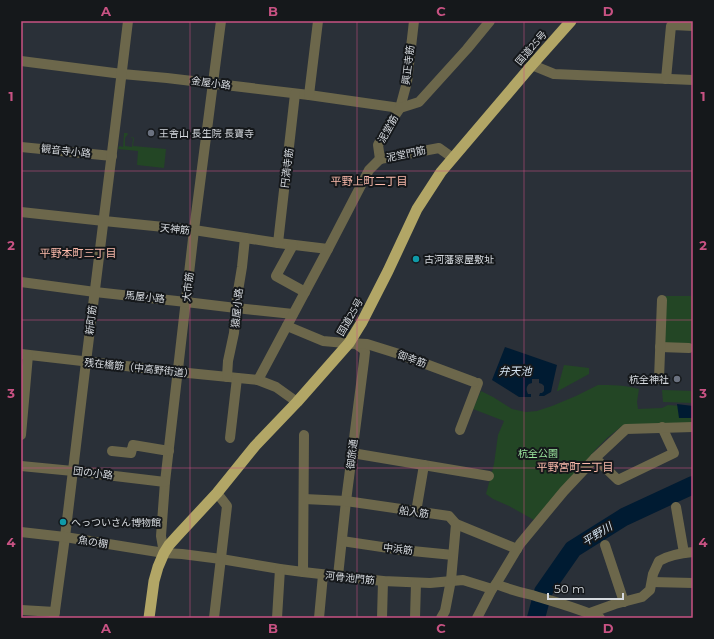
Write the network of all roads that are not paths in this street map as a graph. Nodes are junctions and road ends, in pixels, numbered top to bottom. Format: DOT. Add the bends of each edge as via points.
graph roads {
  1 [pos="128,21"];
  2 [pos="221,21"];
  3 [pos="318,21"];
  4 [pos="414,21"];
  5 [pos="490,21"];
  6 [pos="567,21"];
  7 [pos="693,26"];
  8 [pos="21,61"];
  9 [pos="532,65"];
  10 [pos="122,74"];
  11 [pos="666,79"];
  12 [pos="693,80"];
  13 [pos="213,84"];
  14 [pos="295,94"];
  15 [pos="309,95"];
  16 [pos="400,108"];
  17 [pos="21,147"];
  18 [pos="112,156"];
  19 [pos="453,158"];
  20 [pos="380,160"];
  21 [pos="21,212"];
  22 [pos="104,221"];
  23 [pos="194,230"];
  24 [pos="245,238"];
  25 [pos="278,243"];
  26 [pos="293,245"];
  27 [pos="328,249"];
  28 [pos="21,282"];
  29 [pos="95,292"];
  30 [pos="305,292"];
  31 [pos="662,300"];
  32 [pos="186,302"];
  33 [pos="236,308"];
  34 [pos="293,314"];
  35 [pos="286,326"];
  36 [pos="349,343"];
  37 [pos="660,347"];
  38 [pos="689,348"];
  39 [pos="24,354"];
  40 [pos="86,362"];
  41 [pos="178,372"];
  42 [pos="232,377"];
  43 [pos="659,379"];
  44 [pos="258,380"];
  45 [pos="297,402"];
  46 [pos="662,427"];
  47 [pos="693,427"];
  48 [pos="460,430"];
  49 [pos="21,435"];
  50 [pos="304,435"];
  51 [pos="230,438"];
  52 [pos="112,450"];
  53 [pos="169,451"];
  54 [pos="352,453"];
  55 [pos="595,458"];
  56 [pos="424,465"];
  57 [pos="21,466"];
  58 [pos="73,471"];
  59 [pos="489,476"];
  60 [pos="165,482"];
  61 [pos="217,493"];
  62 [pos="304,499"];
  63 [pos="346,501"];
  64 [pos="676,507"];
  65 [pos="416,512"];
  66 [pos="456,524"];
  67 [pos="21,532"];
  68 [pos="65,537"];
  69 [pos="342,541"];
  70 [pos="605,545"];
  71 [pos="517,549"];
  72 [pos="164,553"];
  73 [pos="688,553"];
  74 [pos="453,555"];
  75 [pos="221,559"];
  76 [pos="280,569"];
  77 [pos="303,572"];
  78 [pos="323,575"];
  79 [pos="338,576"];
  80 [pos="451,580"];
  81 [pos="384,581"];
  82 [pos="652,582"];
  83 [pos="416,583"];
  84 [pos="693,583"];
  85 [pos="494,586"];
  86 [pos="624,602"];
  87 [pos="21,610"];
  88 [pos="54,615"];
  89 [pos="591,616"];
  90 [pos="149,618"];
  91 [pos="214,618"];
  92 [pos="277,618"];
  93 [pos="319,618"];
  94 [pos="382,618"];
  95 [pos="415,618"];
  96 [pos="441,618"];
  97 [pos="477,618"];
  98 [pos="600,618"];
  1 -- 10 [label="street, 新町筋"];
  2 -- 13 [label="street, 大市筋"];
  3 -- 15 [label="street"];
  4 -- 16 [label="street, 興正寺筋" via="407,82"];
  5 -- 16 [label="street, 泥堂筋" via="419,102"];
  6 -- 9 [label="highway, 国道25号"];
  7 -- 11 [label="street" via="671,26"];
  8 -- 10 [label="street, 金屋小路"];
  9 -- 11 [label="street" via="554,74"];
  9 -- 19 [label="highway, 国道25号"];
  10 -- 13 [label="street, 金屋小路"];
  10 -- 18 [label="street, 新町筋"];
  11 -- 12 [label="street"];
  13 -- 14 [label="street, 金屋小路"];
  13 -- 23 [label="street, 大市筋"];
  14 -- 15 [label="street, 金屋小路"];
  14 -- 25 [label="street, 円満寺筋"];
  15 -- 16 [label="street, 金屋小路"];
  16 -- 20 [label="street, 泥堂筋" via="378,145"];
  17 -- 18 [label="street, 観音寺小路"];
  18 -- 22 [label="street, 新町筋"];
  19 -- 20 [label="street, 泥堂門筋" via="439,148"];
  19 -- 36 [label="highway, 国道25号" via="417,209 388,271"];
  20 -- 27 [label="street" via="369,170"];
  21 -- 22 [label="street, 天神筋"];
  22 -- 23 [label="street, 天神筋"];
  22 -- 29 [label="street, 新町筋"];
  23 -- 24 [label="street, 天神筋"];
  23 -- 32 [label="street, 大市筋"];
  24 -- 25 [label="street, 天神筋"];
  24 -- 33 [label="street, 猿屋小路"];
  25 -- 26 [label="street, 天神筋"];
  26 -- 27 [label="street, 天神筋"];
  26 -- 30 [label="street" via="276,276"];
  27 -- 30 [label="street"];
  28 -- 29 [label="street, 馬屋小路"];
  29 -- 32 [label="street, 馬屋小路"];
  29 -- 40 [label="street, 新町筋"];
  30 -- 34 [label="street"];
  31 -- 37 [label="street"];
  32 -- 33 [label="street, 馬屋小路"];
  32 -- 41 [label="street, 大市筋"];
  33 -- 34 [label="street, 馬屋小路"];
  33 -- 42 [label="street, 猿屋小路" via="228,361"];
  34 -- 35 [label="street"];
  35 -- 36 [label="street, 御幸筋" via="323,341"];
  35 -- 44 [label="street"];
  36 -- 45 [label="highway, 国道25号"];
  36 -- 48 [label="street, 御幸筋" via="367,344 476,382"];
  36 -- 54 [label="street, 御旅通" via="359,346 365,352"];
  37 -- 38 [label="street"];
  37 -- 43 [label="street"];
  39 -- 40 [label="street, 残在橋筋（中高野街道）"];
  39 -- 49 [label="street"];
  40 -- 41 [label="street, 残在橋筋（中高野街道）"];
  40 -- 58 [label="street, 新町筋"];
  41 -- 42 [label="street, 残在橋筋（中高野街道）"];
  41 -- 53 [label="street, 大市筋"];
  42 -- 44 [label="street, 残在橋筋（中高野街道）"];
  42 -- 51 [label="street, 猿屋小路"];
  44 -- 45 [label="street, 残在橋筋（中高野街道）" via="276,387"];
  45 -- 61 [label="highway, 国道25号" via="255,446"];
  46 -- 47 [label="street"];
  46 -- 55 [label="street" via="626,429"];
  46 -- 55 [label="street" via="674,453 618,480"];
  50 -- 62 [label="street"];
  52 -- 53 [label="street" via="131,453 133,446"];
  53 -- 60 [label="street, 大市筋"];
  54 -- 56 [label="street"];
  54 -- 63 [label="street, 御旅通"];
  55 -- 71 [label="street" via="564,491"];
  56 -- 59 [label="street"];
  56 -- 65 [label="street"];
  57 -- 58 [label="street, 団の小路"];
  58 -- 60 [label="street, 団の小路"];
  58 -- 68 [label="street, 新町筋"];
  60 -- 72 [label="street, 大市筋" via="161,536"];
  61 -- 72 [label="highway, 国道25号"];
  61 -- 75 [label="street" via="227,506"];
  62 -- 63 [label="street, 船入筋"];
  62 -- 77 [label="street"];
  63 -- 65 [label="street, 船入筋"];
  63 -- 69 [label="street, 御旅通"];
  64 -- 73 [label="street"];
  65 -- 66 [label="street, 船入筋" via="450,516"];
  66 -- 71 [label="street, 船入筋"];
  66 -- 74 [label="street"];
  67 -- 68 [label="street, 魚の棚"];
  68 -- 72 [label="street, 魚の棚"];
  68 -- 88 [label="street, 新町筋"];
  69 -- 74 [label="street, 中浜筋"];
  69 -- 79 [label="street, 御旅通"];
  70 -- 86 [label="street"];
  71 -- 85 [label="street"];
  72 -- 75 [label="street, 河骨池門筋"];
  72 -- 90 [label="highway, 国道25号" via="154,581"];
  73 -- 82 [label="street" via="667,556 659,561"];
  74 -- 80 [label="street"];
  75 -- 76 [label="street, 河骨池門筋"];
  75 -- 91 [label="street"];
  76 -- 77 [label="street, 河骨池門筋"];
  76 -- 92 [label="street"];
  77 -- 78 [label="street, 河骨池門筋"];
  78 -- 79 [label="street, 河骨池門筋"];
  78 -- 93 [label="street"];
  79 -- 81 [label="street, 河骨池門筋"];
  80 -- 83 [label="street, 河骨池門筋"];
  80 -- 85 [label="street, 河骨池門筋"];
  80 -- 96 [label="street" via="445,611"];
  81 -- 83 [label="street, 河骨池門筋"];
  81 -- 94 [label="street"];
  82 -- 84 [label="street"];
  82 -- 86 [label="street" via="650,590 642,597"];
  83 -- 95 [label="street"];
  85 -- 89 [label="street, 河骨池門筋" via="559,603"];
  85 -- 97 [label="street"];
  86 -- 89 [label="street"];
  87 -- 88 [label="street"];
  89 -- 98 [label="street, 河骨池門筋"];
}
